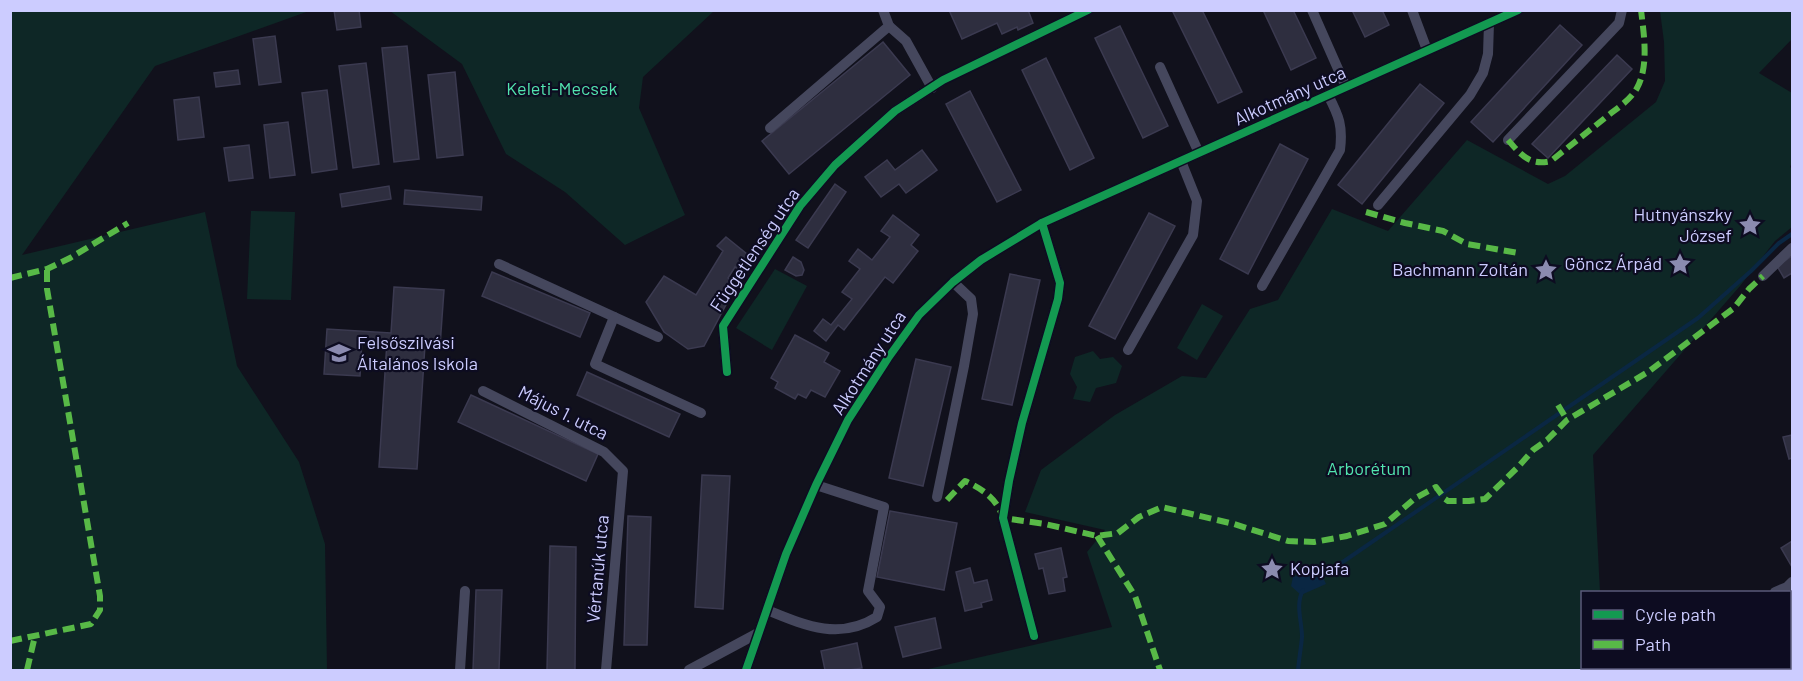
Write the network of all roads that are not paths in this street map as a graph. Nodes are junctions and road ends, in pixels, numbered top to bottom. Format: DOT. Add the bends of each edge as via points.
graph roads {
  1 [pos="883,10"];
  2 [pos="1088,10"];
  3 [pos="1312,10"];
  4 [pos="1412,10"];
  5 [pos="1518,10"];
  6 [pos="1622,10"];
  7 [pos="1489,23"];
  8 [pos="889,26"];
  9 [pos="1427,50"];
  10 [pos="1160,67"];
  11 [pos="1346,87"];
  12 [pos="932,88"];
  13 [pos="1328,95"];
  14 [pos="770,128"];
  15 [pos="1508,140"];
  16 [pos="1199,153"];
  17 [pos="1181,161"];
  18 [pos="1378,205"];
  19 [pos="1042,223"];
  20 [pos="1792,248"];
  21 [pos="499,264"];
  22 [pos="1763,276"];
  23 [pos="953,282"];
  24 [pos="1262,286"];
  25 [pos="614,317"];
  26 [pos="658,337"];
  27 [pos="1128,350"];
  28 [pos="727,372"];
  29 [pos="483,391"];
  30 [pos="701,413"];
  31 [pos="623,471"];
  32 [pos="816,485"];
  33 [pos="937,497"];
  34 [pos="1792,582"];
  35 [pos="465,591"];
  36 [pos="1777,591"];
  37 [pos="767,610"];
  38 [pos="758,633"];
  39 [pos="1034,636"];
  40 [pos="460,670"];
  41 [pos="606,670"];
  42 [pos="689,670"];
  43 [pos="746,670"];
  1 -- 8 [label="street"];
  2 -- 12 [label="street, Függetlenség utca"];
  3 -- 11 [label="street"];
  4 -- 9 [label="street"];
  5 -- 7 [label="street, Alkotmány utca"];
  6 -- 15 [label="street" via="1618,23"];
  7 -- 9 [label="street, Alkotmány utca"];
  7 -- 18 [label="street" via="1483,73 1470,95"];
  8 -- 12 [label="street" via="906,41"];
  8 -- 14 [label="street"];
  9 -- 11 [label="street, Alkotmány utca"];
  10 -- 16 [label="street"];
  11 -- 13 [label="street, Alkotmány utca"];
  12 -- 28 [label="street, Függetlenség utca" via="895,111 835,165 800,206 723,326"];
  13 -- 16 [label="street, Alkotmány utca"];
  13 -- 24 [label="street, Alkotmány utca" via="1339,115 1340,150"];
  16 -- 17 [label="street, Alkotmány utca"];
  17 -- 19 [label="street, Alkotmány utca"];
  17 -- 27 [label="street" via="1197,201 1193,235"];
  19 -- 23 [label="street, Alkotmány utca"];
  19 -- 39 [label="street" via="1060,283 1058,299 1022,423 1003,518"];
  20 -- 22 [label="street"];
  21 -- 25 [label="street"];
  23 -- 32 [label="street, Alkotmány utca" via="919,315 888,357 848,420"];
  23 -- 33 [label="street" via="972,299 973,314"];
  25 -- 26 [label="street"];
  25 -- 30 [label="street" via="595,364"];
  29 -- 31 [label="street, Május 1. utca" via="604,452"];
  31 -- 41 [label="street, Vértanúk utca"];
  32 -- 37 [label="street, Alkotmány utca"];
  32 -- 37 [label="street" via="884,507 868,591 880,607 877,617 864,625 836,630 808,627"];
  34 -- 36 [label="street"];
  35 -- 40 [label="street"];
  37 -- 38 [label="street, Alkotmány utca"];
  38 -- 42 [label="street"];
  38 -- 43 [label="street, Alkotmány utca"];
}
